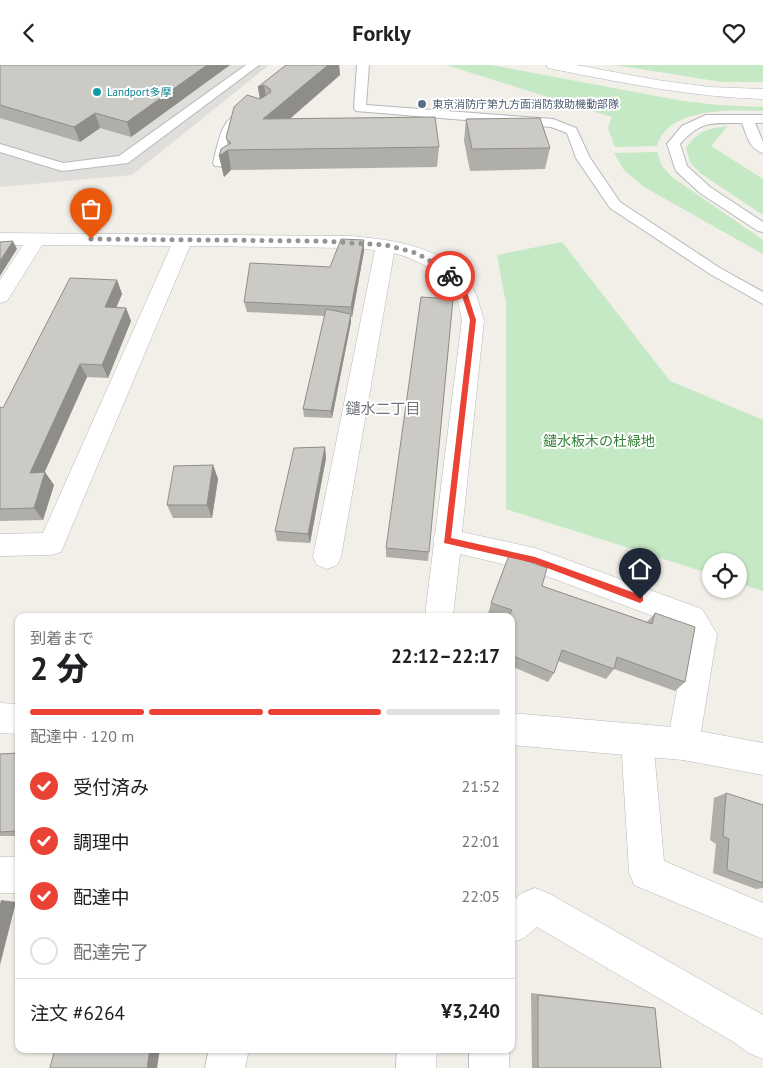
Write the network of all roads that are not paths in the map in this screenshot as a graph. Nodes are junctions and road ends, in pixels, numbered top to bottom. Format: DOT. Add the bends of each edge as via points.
graph roads {
  1 [pos="253,65"];
  2 [pos="363,65"];
  3 [pos="553,65"];
  4 [pos="763,95"];
  5 [pos="248,109"];
  6 [pos="747,119"];
  7 [pos="763,119"];
  8 [pos="0,148"];
  9 [pos="763,149"];
  10 [pos="226,163"];
  11 [pos="763,228"];
  12 [pos="0,239"];
  13 [pos="36,239"];
  14 [pos="183,239"];
  15 [pos="386,245"];
  16 [pos="0,296"];
  17 [pos="763,299"];
  18 [pos="446,540"];
  19 [pos="0,545"];
  20 [pos="327,557"];
  21 [pos="439,613"];
  22 [pos="0,718"];
  23 [pos="15,719"];
  24 [pos="515,729"];
  25 [pos="637,739"];
  26 [pos="683,744"];
  27 [pos="763,759"];
  28 [pos="0,875"];
  29 [pos="15,875"];
  30 [pos="763,921"];
  31 [pos="515,922"];
  32 [pos="763,1039"];
  33 [pos="228,1053"];
  34 [pos="417,1053"];
  35 [pos="489,1053"];
  36 [pos="225,1068"];
  37 [pos="416,1068"];
  38 [pos="489,1068"];
  1 -- 8 [label="lane" via="123,160 62,167"];
  2 -- 17 [label="lane" via="360,108 553,123 572,131 583,157 615,205"];
  3 -- 4 [label="street" via="684,89"];
  5 -- 10 [label="lane" via="230,125 220,163"];
  6 -- 7 [label="lane"];
  6 -- 9 [label="lane" via="756,143"];
  6 -- 11 [label="lane" via="706,119 686,129 673,144 680,168 705,190"];
  12 -- 13 [label="street"];
  13 -- 14 [label="street"];
  13 -- 16 [label="street"];
  14 -- 15 [label="street"];
  14 -- 19 [label="street" via="51,544"];
  15 -- 18 [label="street" via="416,253 443,268 463,289 473,320"];
  15 -- 20 [label="street"];
  18 -- 21 [label="street"];
  18 -- 26 [label="street" via="535,560 692,618 702,634"];
  22 -- 23 [label="street"];
  24 -- 25 [label="street"];
  25 -- 26 [label="street"];
  25 -- 30 [label="street" via="647,872"];
  26 -- 27 [label="street"];
  28 -- 29 [label="street"];
  31 -- 32 [label="street" via="535,906"];
  33 -- 36 [label="street"];
  34 -- 37 [label="street"];
  35 -- 38 [label="street"];
}
